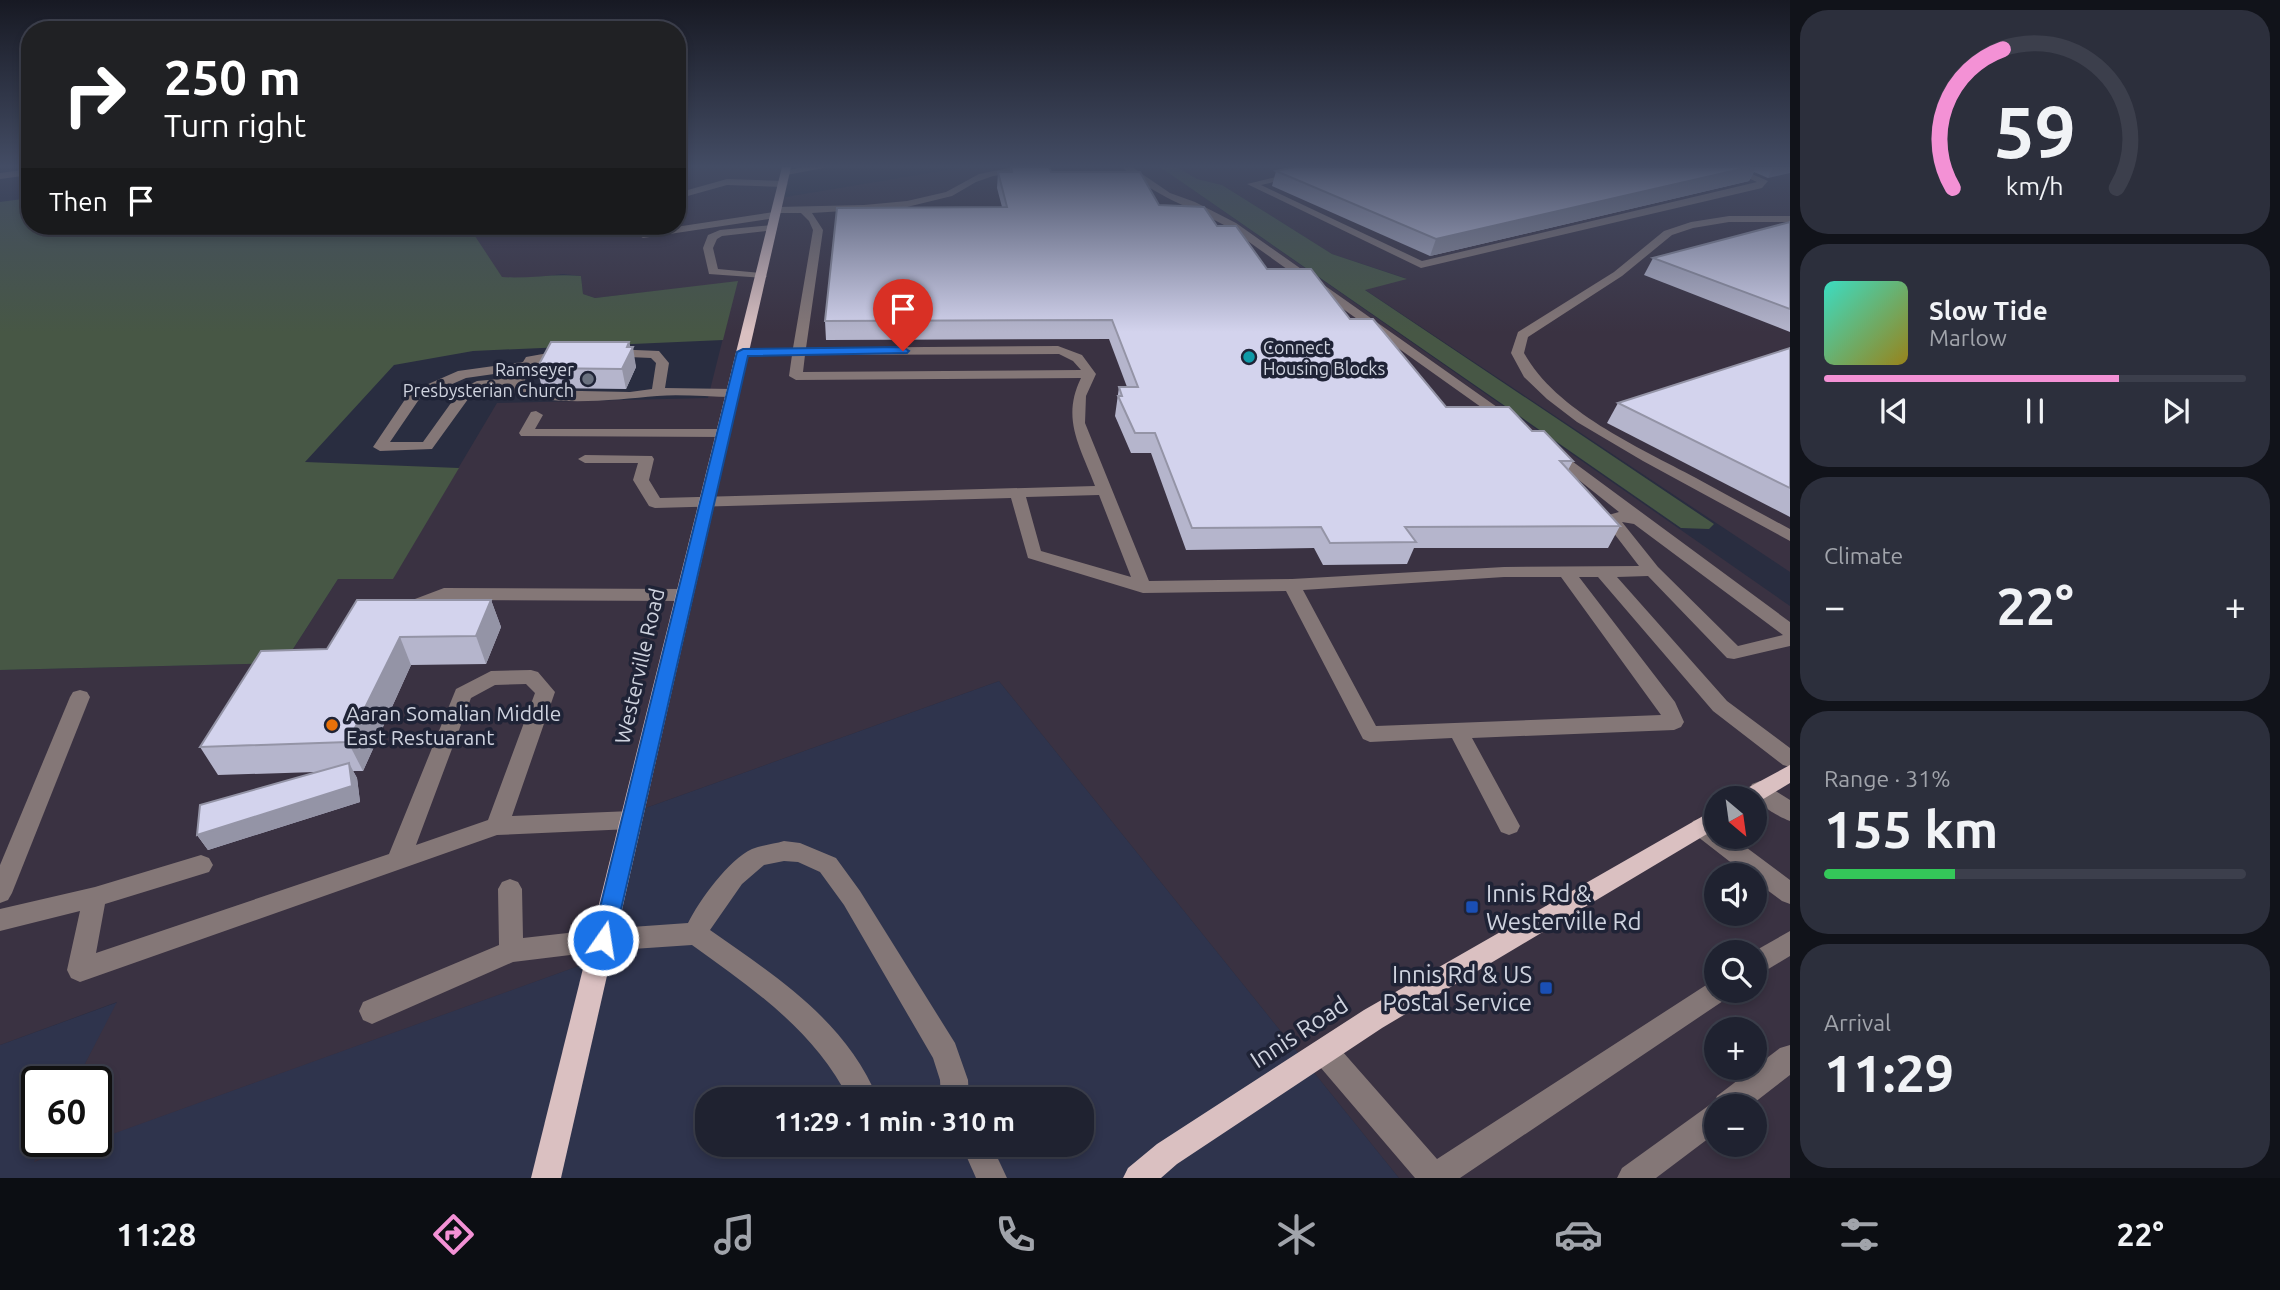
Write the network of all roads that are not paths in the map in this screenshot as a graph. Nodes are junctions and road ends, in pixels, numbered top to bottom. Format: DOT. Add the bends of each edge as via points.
graph roads {
  1 [pos="718,222"];
  2 [pos="774,222"];
  3 [pos="815,222"];
  4 [pos="1226,222"];
  5 [pos="1331,222"];
  6 [pos="1605,222"];
  7 [pos="1710,222"];
  8 [pos="686,228"];
  9 [pos="772,228"];
  10 [pos="761,276"];
  11 [pos="575,352"];
  12 [pos="743,352"];
  13 [pos="799,352"];
  14 [pos="602,353"];
  15 [pos="527,365"];
  16 [pos="1089,374"];
  17 [pos="518,381"];
  18 [pos="658,392"];
  19 [pos="733,393"];
  20 [pos="536,415"];
  21 [pos="1521,430"];
  22 [pos="724,433"];
  23 [pos="1538,443"];
  24 [pos="584,459"];
  25 [pos="1105,490"];
  26 [pos="1017,493"];
  27 [pos="708,500"];
  28 [pos="1639,520"];
  29 [pos="1790,536"];
  30 [pos="1652,571"];
  31 [pos="1566,572"];
  32 [pos="1603,572"];
  33 [pos="1292,585"];
  34 [pos="1143,587"];
  35 [pos="685,595"];
  36 [pos="413,606"];
  37 [pos="1790,631"];
  38 [pos="1790,640"];
  39 [pos="80,697"];
  40 [pos="1459,732"];
  41 [pos="1790,759"];
  42 [pos="1790,773"];
  43 [pos="1768,786"];
  44 [pos="1768,801"];
  45 [pos="1790,812"];
  46 [pos="631,820"];
  47 [pos="1704,825"];
  48 [pos="497,826"];
  49 [pos="1509,826"];
  50 [pos="1739,849"];
  51 [pos="398,861"];
  52 [pos="201,866"];
  53 [pos="510,889"];
  54 [pos="0,893"];
  55 [pos="1790,894"];
  56 [pos="95,897"];
  57 [pos="0,920"];
  58 [pos="695,934"];
  59 [pos="603,940"];
  60 [pos="1790,942"];
  61 [pos="511,951"];
  62 [pos="1767,957"];
  63 [pos="1704,999"];
  64 [pos="372,1011"];
  65 [pos="1325,1052"];
  66 [pos="1790,1058"];
  67 [pos="858,1087"];
  68 [pos="954,1087"];
  69 [pos="1743,1094"];
  70 [pos="1704,1124"];
  71 [pos="982,1157"];
  72 [pos="546,1178"];
  73 [pos="992,1178"];
  74 [pos="1138,1178"];
  75 [pos="1434,1178"];
  76 [pos="1632,1178"];
  1 -- 8 [label="street"];
  2 -- 9 [label="main road, Westerville Road"];
  3 -- 13 [label="street" via="818,230"];
  4 -- 21 [label="street"];
  5 -- 6 [label="street" via="1421,265"];
  7 -- 29 [label="street" via="1668,233 1618,274 1522,335 1516,351 1542,389 1595,428"];
  9 -- 10 [label="main road, Westerville Road"];
  9 -- 10 [label="street" via="720,233 712,237 708,248 713,272"];
  10 -- 12 [label="main road, Westerville Road"];
  11 -- 15 [label="street" via="531,360"];
  12 -- 13 [label="street"];
  12 -- 19 [label="main road, Westerville Road"];
  13 -- 16 [label="street" via="1058,350 1085,363"];
  13 -- 16 [label="street" via="796,376"];
  14 -- 18 [label="street" via="655,354 663,363"];
  15 -- 17 [label="street"];
  15 -- 17 [label="street" via="463,374 415,395 380,447 427,446 466,392 477,385"];
  16 -- 25 [label="street" via="1079,397 1078,423"];
  17 -- 18 [label="street" via="516,388 530,394 630,396"];
  18 -- 19 [label="street"];
  19 -- 22 [label="main road, Westerville Road"];
  20 -- 22 [label="street" via="526,433"];
  22 -- 27 [label="main road, Westerville Road"];
  23 -- 28 [label="street"];
  24 -- 27 [label="street" via="647,458 641,480 655,503"];
  25 -- 26 [label="street"];
  25 -- 34 [label="street"];
  26 -- 27 [label="street"];
  26 -- 34 [label="street" via="1034,554"];
  27 -- 35 [label="main road, Westerville Road"];
  28 -- 30 [label="street" via="1611,519"];
  28 -- 37 [label="street"];
  30 -- 32 [label="street"];
  30 -- 38 [label="street" via="1734,653"];
  31 -- 32 [label="street"];
  31 -- 33 [label="street"];
  31 -- 40 [label="street" via="1668,706 1674,722"];
  32 -- 41 [label="street" via="1720,706"];
  33 -- 34 [label="street"];
  33 -- 40 [label="street" via="1370,734"];
  35 -- 36 [label="street" via="444,594"];
  35 -- 46 [label="main road, Westerville Road"];
  39 -- 54 [label="street"];
  40 -- 49 [label="street"];
  42 -- 43 [label="main road"];
  44 -- 45 [label="street"];
  46 -- 48 [label="street"];
  46 -- 59 [label="main road, Westerville Road"];
  47 -- 65 [label="main road, Innis Road" via="1373,1019"];
  48 -- 51 [label="street"];
  48 -- 51 [label="street" via="545,692 531,677 491,678 463,694"];
  50 -- 55 [label="street"];
  51 -- 56 [label="street" via="80,970"];
  52 -- 56 [label="street"];
  53 -- 61 [label="street"];
  56 -- 57 [label="street"];
  58 -- 59 [label="street"];
  58 -- 67 [label="street" via="811,1022 843,1060"];
  58 -- 68 [label="street" via="734,877 757,857 784,851 828,865 945,1052"];
  59 -- 61 [label="street"];
  59 -- 72 [label="main road, Westerville Road"];
  60 -- 62 [label="street"];
  61 -- 64 [label="street"];
  63 -- 75 [label="street"];
  65 -- 74 [label="main road, Innis Road" via="1167,1154"];
  65 -- 75 [label="street"];
  66 -- 69 [label="street"];
  70 -- 76 [label="street"];
  71 -- 73 [label="street"];
}
